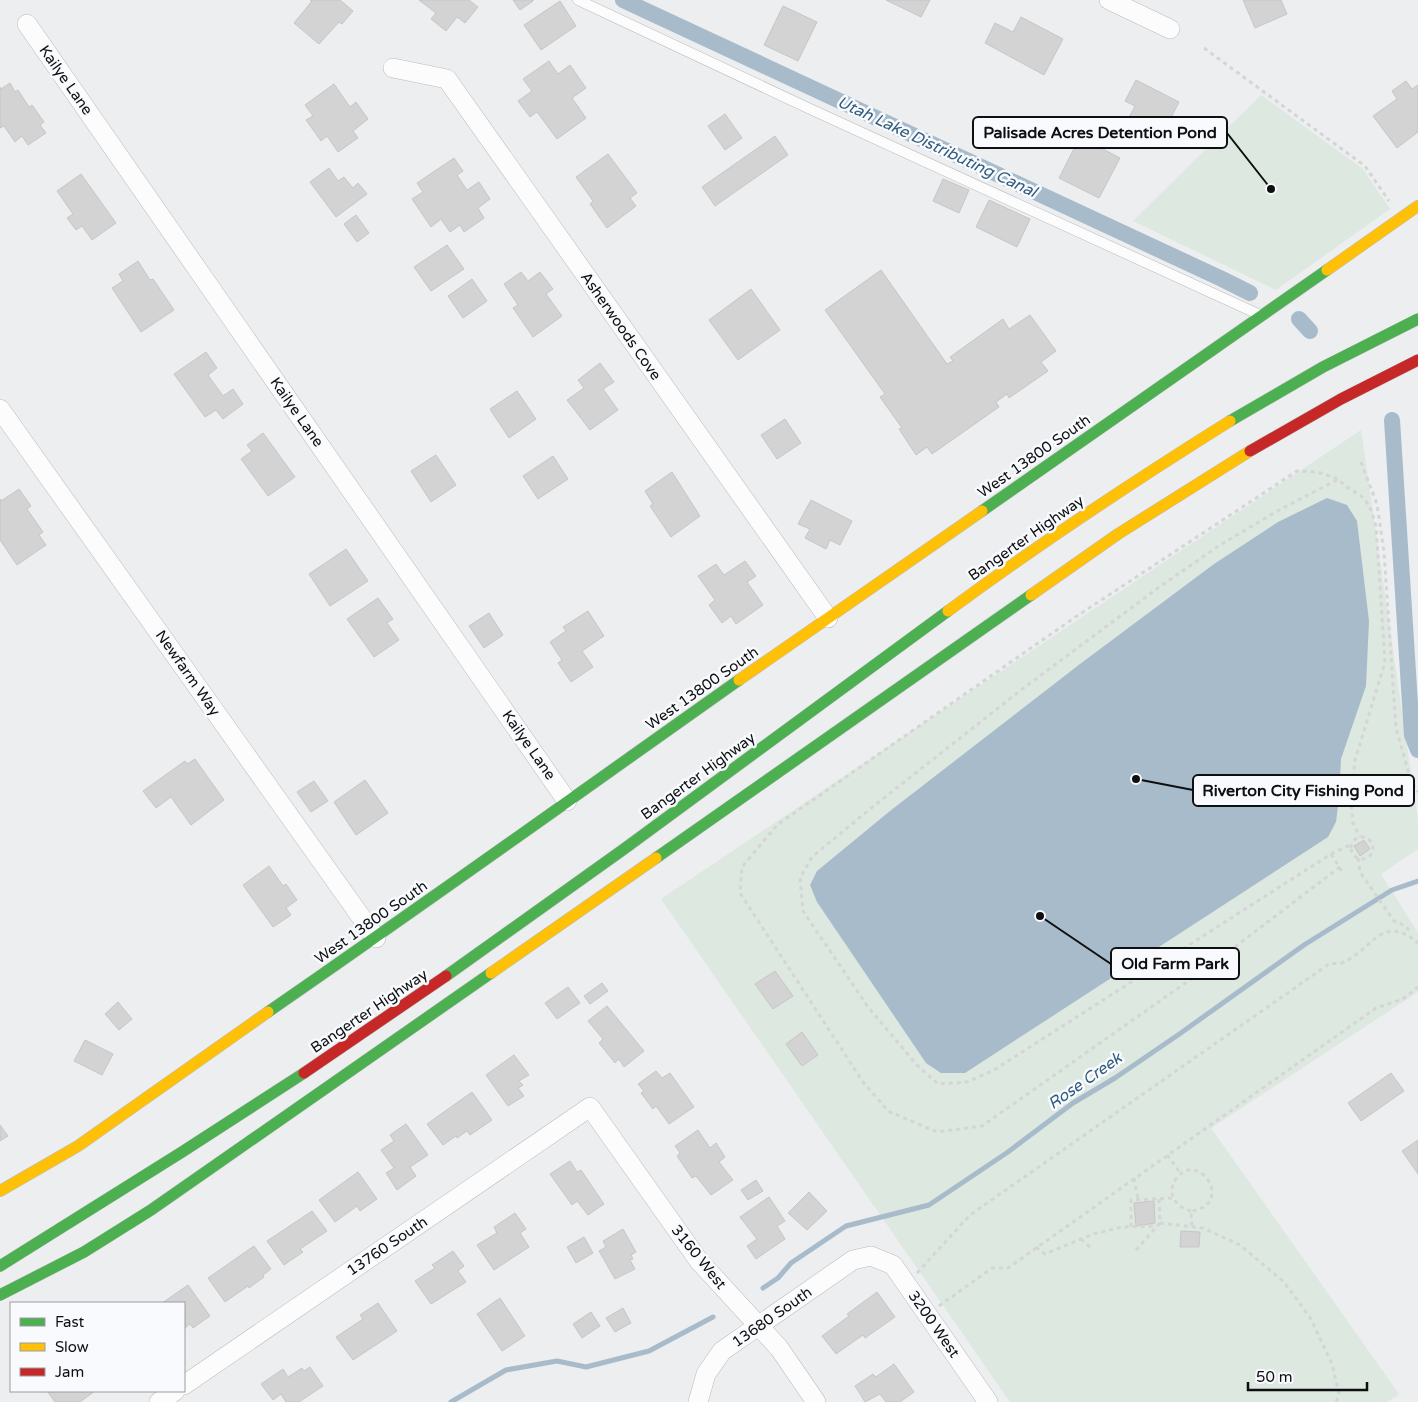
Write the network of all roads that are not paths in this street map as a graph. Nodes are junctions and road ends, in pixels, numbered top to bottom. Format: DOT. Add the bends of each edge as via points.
graph roads {
  1 [pos="578,0"];
  2 [pos="1109,0"];
  3 [pos="27,24"];
  4 [pos="1170,29"];
  5 [pos="393,68"];
  6 [pos="1418,206"];
  7 [pos="1262,316"];
  8 [pos="1418,319"];
  9 [pos="1418,360"];
  10 [pos="0,409"];
  11 [pos="828,618"];
  12 [pos="567,801"];
  13 [pos="376,938"];
  14 [pos="590,1107"];
  15 [pos="219,1164"];
  16 [pos="129,1187"];
  17 [pos="0,1191"];
  18 [pos="0,1255"];
  19 [pos="871,1256"];
  20 [pos="0,1266"];
  21 [pos="64,1275"];
  22 [pos="0,1296"];
  23 [pos="758,1325"];
  24 [pos="185,1384"];
  25 [pos="174,1392"];
  26 [pos="159,1402"];
  27 [pos="698,1402"];
  28 [pos="816,1402"];
  29 [pos="988,1402"];
  1 -- 7 [label="lane"];
  2 -- 4 [label="street"];
  3 -- 12 [label="street, Kailye Lane"];
  5 -- 11 [label="street, Asherwoods Cove" via="447,79"];
  6 -- 7 [label="main road, West 13800 South"];
  7 -- 11 [label="main road, West 13800 South"];
  8 -- 16 [label="main road, Bangerter Highway" via="1284,389 1137,479 866,668 707,789 429,989"];
  9 -- 15 [label="main road" via="1283,431 1118,534"];
  10 -- 13 [label="street, Newfarm Way"];
  11 -- 12 [label="main road, West 13800 South"];
  12 -- 13 [label="main road, West 13800 South"];
  13 -- 17 [label="main road, West 13800 South" via="78,1146"];
  14 -- 23 [label="street, 3160 West" via="699,1262"];
  14 -- 24 [label="street, 13760 South"];
  15 -- 21 [label="main road" via="155,1215"];
  15 -- 22 [label="main road" via="84,1252"];
  16 -- 18 [label="main road"];
  16 -- 20 [label="main road, Bangerter Highway"];
  19 -- 23 [label="street, 13680 South" via="853,1260"];
  19 -- 29 [label="street, 3200 West" via="893,1265"];
  23 -- 27 [label="street, 13680 South" via="722,1351 706,1374"];
  23 -- 28 [label="street, 3160 West" via="779,1348"];
  25 -- 26 [label="street"];
}
